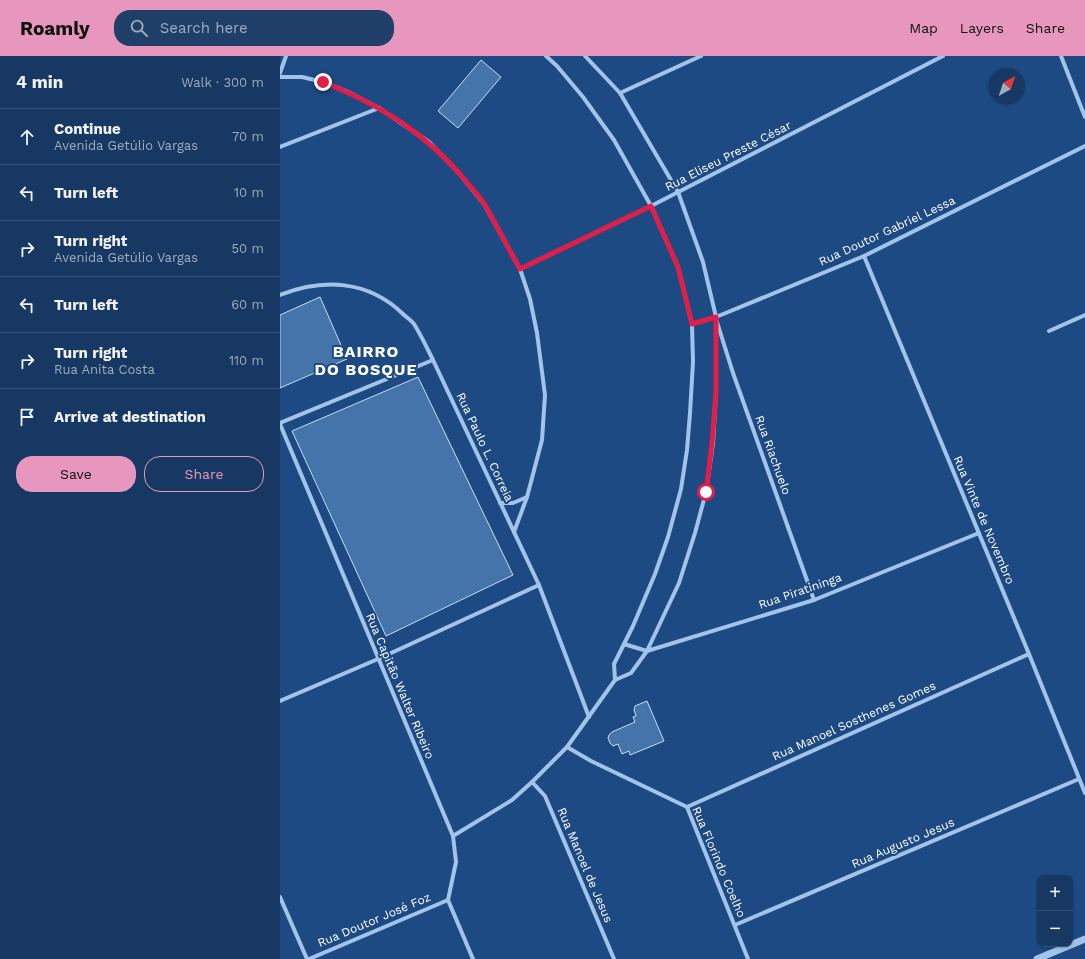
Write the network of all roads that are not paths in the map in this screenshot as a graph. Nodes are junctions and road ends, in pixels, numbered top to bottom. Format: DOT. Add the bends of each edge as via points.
graph roads {
  1 [pos="286,56"];
  2 [pos="546,56"];
  3 [pos="585,56"];
  4 [pos="701,56"];
  5 [pos="943,56"];
  6 [pos="1061,56"];
  7 [pos="280,73"];
  8 [pos="280,77"];
  9 [pos="620,93"];
  10 [pos="379,108"];
  11 [pos="1085,117"];
  12 [pos="1085,146"];
  13 [pos="280,147"];
  14 [pos="678,192"];
  15 [pos="651,206"];
  16 [pos="864,256"];
  17 [pos="520,269"];
  18 [pos="280,295"];
  19 [pos="1085,315"];
  20 [pos="716,317"];
  21 [pos="692,324"];
  22 [pos="1049,331"];
  23 [pos="433,360"];
  24 [pos="280,423"];
  25 [pos="527,497"];
  26 [pos="500,503"];
  27 [pos="514,532"];
  28 [pos="979,533"];
  29 [pos="539,585"];
  30 [pos="814,600"];
  31 [pos="624,644"];
  32 [pos="648,651"];
  33 [pos="1029,654"];
  34 [pos="378,659"];
  35 [pos="615,680"];
  36 [pos="280,701"];
  37 [pos="589,717"];
  38 [pos="567,747"];
  39 [pos="1079,779"];
  40 [pos="532,782"];
  41 [pos="1085,793"];
  42 [pos="687,807"];
  43 [pos="453,836"];
  44 [pos="280,897"];
  45 [pos="448,900"];
  46 [pos="735,925"];
  47 [pos="1085,939"];
  48 [pos="308,959"];
  49 [pos="473,959"];
  50 [pos="614,959"];
  51 [pos="748,959"];
  52 [pos="1037,959"];
  1 -- 7 [label="street"];
  2 -- 15 [label="street" via="583,97 614,140"];
  3 -- 9 [label="street"];
  4 -- 9 [label="street"];
  5 -- 14 [label="street, Rua Eliseu Preste César"];
  6 -- 11 [label="street"];
  8 -- 10 [label="street" via="302,77 323,82"];
  9 -- 14 [label="street"];
  10 -- 13 [label="street"];
  10 -- 17 [label="street" via="429,142 458,172 484,204"];
  12 -- 16 [label="street, Rua Doutor Gabriel Lessa"];
  14 -- 15 [label="street, Rua Eliseu Preste César"];
  14 -- 20 [label="street" via="703,262"];
  15 -- 17 [label="street, Rua Eliseu Preste César"];
  15 -- 21 [label="street" via="678,267"];
  16 -- 20 [label="street, Rua Doutor Gabriel Lessa"];
  16 -- 28 [label="street, Rua Vinte de Novembro"];
  17 -- 25 [label="street" via="537,333 545,395 542,440"];
  18 -- 23 [label="street, Rua Paulo L. Correia" via="309,286 334,284 354,286 375,293 395,306 414,324"];
  19 -- 22 [label="street"];
  20 -- 21 [label="street, Rua Doutor Gabriel Lessa"];
  20 -- 30 [label="street, Rua Riachuelo" via="733,373"];
  20 -- 32 [label="street" via="716,392 706,492 679,583"];
  21 -- 31 [label="street" via="690,413 681,489 655,574"];
  23 -- 24 [label="street"];
  23 -- 26 [label="street, Rua Paulo L. Correia"];
  24 -- 34 [label="street, Rua Capitão Walter Ribeiro"];
  25 -- 26 [label="street" via="513,503"];
  25 -- 27 [label="street"];
  26 -- 27 [label="street, Rua Paulo L. Correia"];
  27 -- 29 [label="street, Rua Paulo L. Correia"];
  28 -- 30 [label="street, Rua Piratininga"];
  28 -- 33 [label="street, Rua Vinte de Novembro"];
  29 -- 34 [label="street"];
  29 -- 37 [label="street, Rua Paulo L. Correia"];
  30 -- 32 [label="street, Rua Piratininga"];
  31 -- 32 [label="street"];
  31 -- 35 [label="street" via="614,664"];
  32 -- 35 [label="street" via="631,672"];
  33 -- 39 [label="street, Rua Vinte de Novembro"];
  33 -- 42 [label="street, Rua Manoel Sosthenes Gomes"];
  34 -- 36 [label="street"];
  34 -- 43 [label="street, Rua Capitão Walter Ribeiro"];
  35 -- 37 [label="street"];
  37 -- 38 [label="street"];
  38 -- 40 [label="street"];
  38 -- 42 [label="street, Rua Florindo Coelho"];
  39 -- 41 [label="street, Rua Vinte de Novembro"];
  39 -- 46 [label="street, Rua Augusto Jesus"];
  40 -- 43 [label="street" via="512,800"];
  40 -- 50 [label="street, Rua Manoel de Jesus" via="545,796"];
  42 -- 46 [label="street, Rua Florindo Coelho"];
  43 -- 45 [label="street, Rua Capitão Walter Ribeiro" via="456,862"];
  44 -- 48 [label="street"];
  45 -- 48 [label="street, Rua Doutor José Foz"];
  45 -- 49 [label="street"];
  46 -- 51 [label="street, Rua Florindo Coelho"];
  47 -- 52 [label="street"];
}
